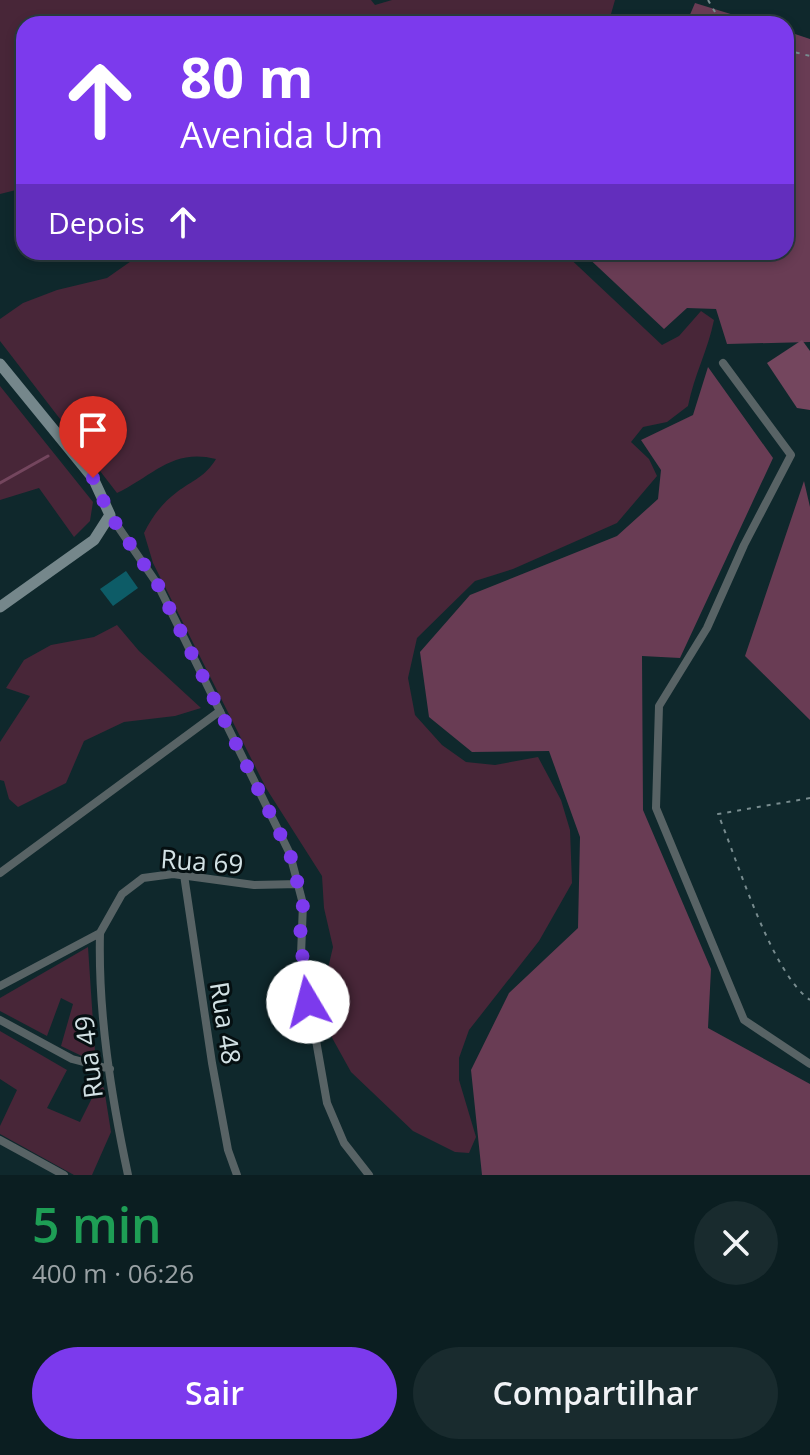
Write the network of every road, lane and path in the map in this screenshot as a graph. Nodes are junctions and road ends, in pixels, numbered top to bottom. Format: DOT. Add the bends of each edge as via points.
graph roads {
  1 [pos="723,363"];
  2 [pos="0,364"];
  3 [pos="110,515"];
  4 [pos="0,607"];
  5 [pos="220,711"];
  6 [pos="810,798"];
  7 [pos="0,873"];
  8 [pos="184,875"];
  9 [pos="299,884"];
  10 [pos="100,933"];
  11 [pos="0,986"];
  12 [pos="810,1000"];
  13 [pos="0,1020"];
  14 [pos="810,1064"];
  15 [pos="110,1069"];
  16 [pos="0,1140"];
  17 [pos="64,1175"];
  18 [pos="128,1175"];
  19 [pos="237,1175"];
  20 [pos="369,1175"];
  1 -- 14 [label="street" via="791,455 707,628 659,706 656,808 744,1020"];
  2 -- 3 [label="main road" via="93,478"];
  3 -- 4 [label="main road" via="94,540"];
  3 -- 5 [label="street" via="158,585"];
  5 -- 7 [label="street"];
  5 -- 9 [label="street" via="290,854"];
  6 -- 12 [label="path" via="718,814 775,952 796,990"];
  8 -- 9 [label="street, Rua 69" via="254,885"];
  8 -- 10 [label="street, Rua 69" via="153,875 133,885"];
  8 -- 19 [label="street, Rua 48" via="228,1150"];
  9 -- 20 [label="street" via="301,955 327,1103 344,1143"];
  10 -- 11 [label="street"];
  10 -- 15 [label="street, Rua 49"];
  13 -- 15 [label="street" via="72,1059"];
  15 -- 18 [label="street, Rua 49"];
  16 -- 17 [label="street"];
}
